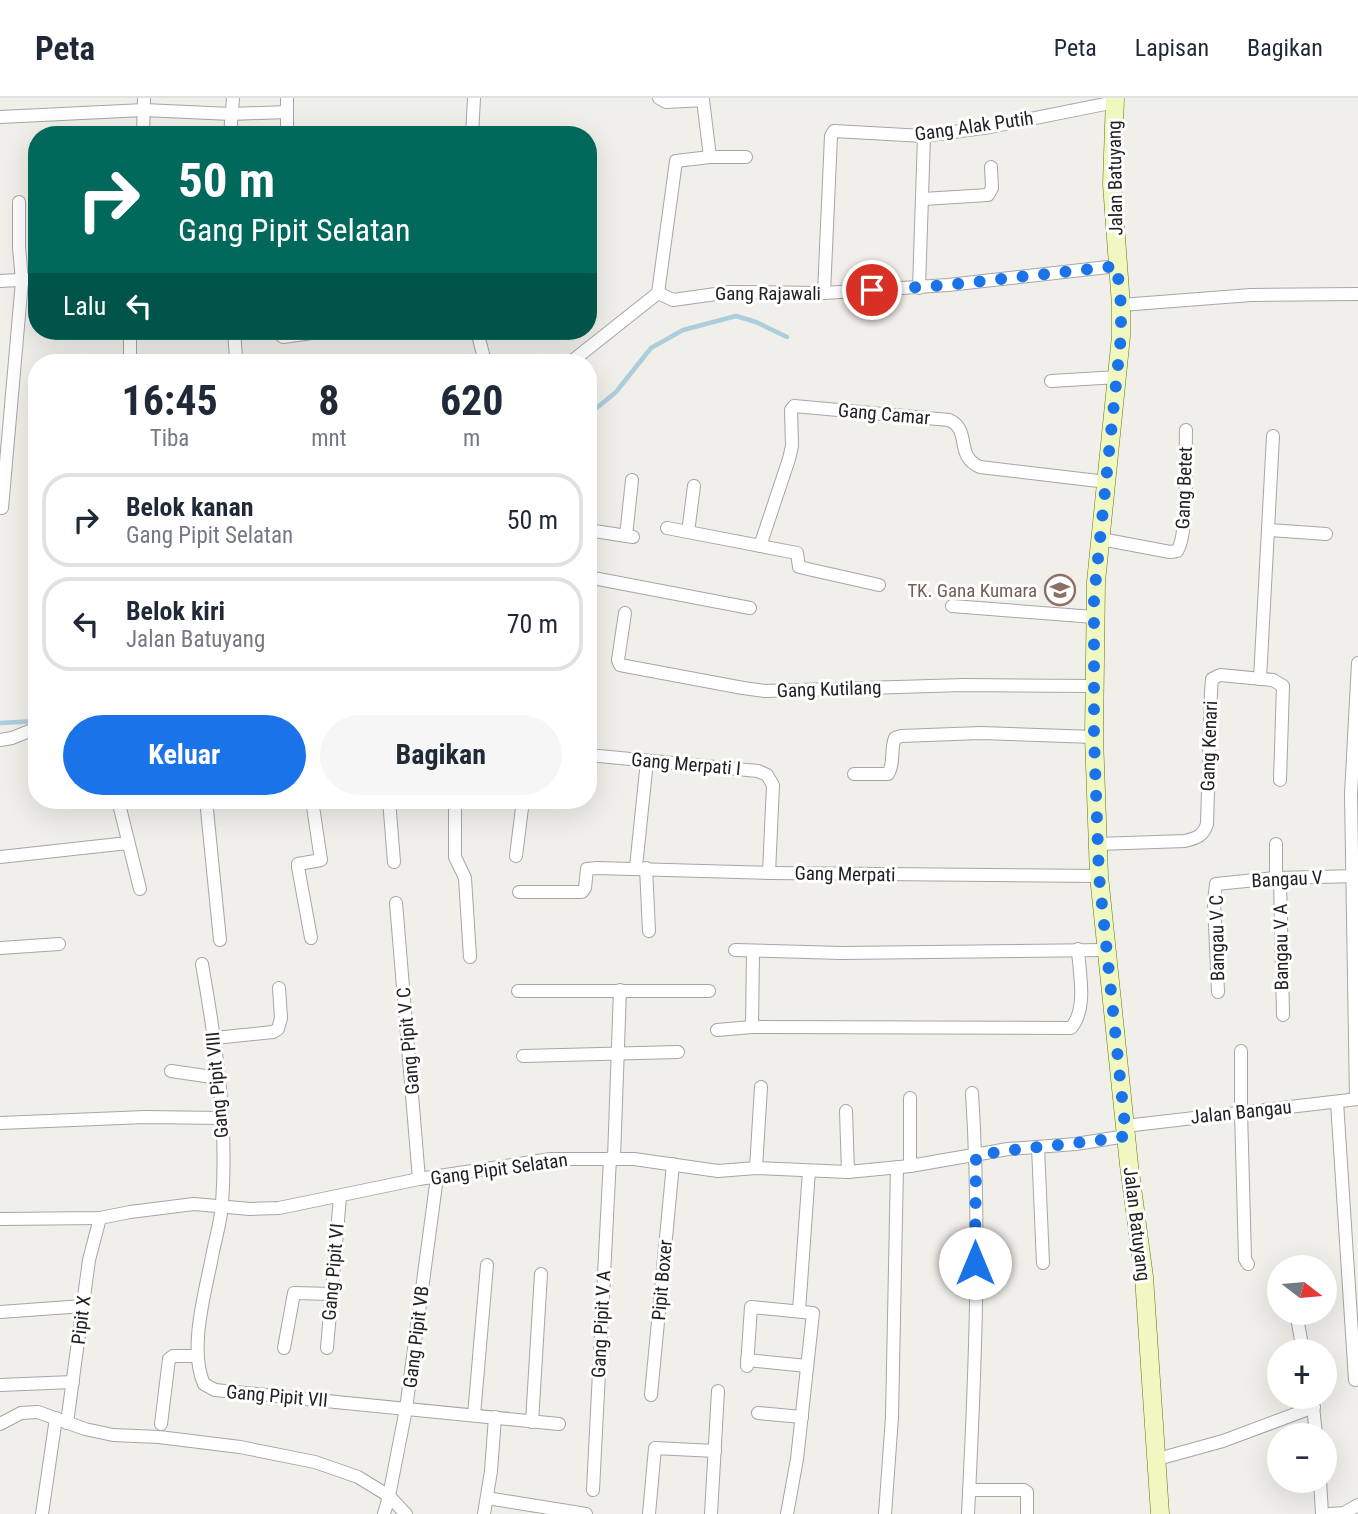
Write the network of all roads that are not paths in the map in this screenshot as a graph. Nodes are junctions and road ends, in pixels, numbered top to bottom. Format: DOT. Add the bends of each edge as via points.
graph roads {
  1 [pos="233,98"];
  2 [pos="287,98"];
  3 [pos="474,98"];
  4 [pos="659,98"];
  5 [pos="710,99"];
  6 [pos="1115,100"];
  7 [pos="144,104"];
  8 [pos="287,112"];
  9 [pos="231,114"];
  10 [pos="0,117"];
  11 [pos="143,126"];
  12 [pos="230,126"];
  13 [pos="287,126"];
  14 [pos="472,126"];
  15 [pos="924,136"];
  16 [pos="710,157"];
  17 [pos="746,157"];
  18 [pos="990,167"];
  19 [pos="923,199"];
  20 [pos="19,202"];
  21 [pos="1117,266"];
  22 [pos="28,280"];
  23 [pos="0,281"];
  24 [pos="22,281"];
  25 [pos="919,288"];
  26 [pos="658,293"];
  27 [pos="824,293"];
  28 [pos="1358,294"];
  29 [pos="1121,305"];
  30 [pos="581,354"];
  31 [pos="1118,377"];
  32 [pos="1051,381"];
  33 [pos="1186,430"];
  34 [pos="1273,436"];
  35 [pos="632,480"];
  36 [pos="1107,482"];
  37 [pos="694,486"];
  38 [pos="2,508"];
  39 [pos="667,528"];
  40 [pos="1269,530"];
  41 [pos="597,532"];
  42 [pos="688,532"];
  43 [pos="1326,534"];
  44 [pos="1101,539"];
  45 [pos="760,546"];
  46 [pos="597,579"];
  47 [pos="879,585"];
  48 [pos="952,606"];
  49 [pos="750,608"];
  50 [pos="625,613"];
  51 [pos="1094,617"];
  52 [pos="1358,663"];
  53 [pos="1260,679"];
  54 [pos="1094,686"];
  55 [pos="28,732"];
  56 [pos="1094,737"];
  57 [pos="0,740"];
  58 [pos="597,756"];
  59 [pos="647,761"];
  60 [pos="854,774"];
  61 [pos="1280,780"];
  62 [pos="120,809"];
  63 [pos="207,809"];
  64 [pos="313,809"];
  65 [pos="390,809"];
  66 [pos="454,809"];
  67 [pos="522,809"];
  68 [pos="128,843"];
  69 [pos="1098,844"];
  70 [pos="1276,844"];
  71 [pos="516,856"];
  72 [pos="0,857"];
  73 [pos="394,862"];
  74 [pos="641,868"];
  75 [pos="769,873"];
  76 [pos="1099,876"];
  77 [pos="1355,876"];
  78 [pos="1278,878"];
  79 [pos="1216,884"];
  80 [pos="140,889"];
  81 [pos="519,892"];
  82 [pos="396,903"];
  83 [pos="649,931"];
  84 [pos="311,938"];
  85 [pos="220,940"];
  86 [pos="59,944"];
  87 [pos="0,948"];
  88 [pos="1078,949"];
  89 [pos="734,950"];
  90 [pos="1106,950"];
  91 [pos="753,952"];
  92 [pos="470,957"];
  93 [pos="202,964"];
  94 [pos="279,988"];
  95 [pos="620,990"];
  96 [pos="518,991"];
  97 [pos="709,991"];
  98 [pos="1218,992"];
  99 [pos="1283,1015"];
  100 [pos="752,1027"];
  101 [pos="717,1030"];
  102 [pos="215,1038"];
  103 [pos="1241,1051"];
  104 [pos="678,1052"];
  105 [pos="618,1055"];
  106 [pos="523,1056"];
  107 [pos="171,1071"];
  108 [pos="219,1078"];
  109 [pos="761,1087"];
  110 [pos="972,1093"];
  111 [pos="910,1098"];
  112 [pos="1357,1099"];
  113 [pos="1336,1102"];
  114 [pos="846,1111"];
  115 [pos="1241,1111"];
  116 [pos="222,1118"];
  117 [pos="0,1123"];
  118 [pos="1125,1131"];
  119 [pos="1038,1146"];
  120 [pos="976,1156"];
  121 [pos="612,1158"];
  122 [pos="673,1164"];
  123 [pos="903,1167"];
  124 [pos="756,1168"];
  125 [pos="809,1171"];
  126 [pos="848,1172"];
  127 [pos="437,1177"];
  128 [pos="419,1180"];
  129 [pos="340,1197"];
  130 [pos="222,1206"];
  131 [pos="0,1219"];
  132 [pos="100,1219"];
  133 [pos="1044,1263"];
  134 [pos="1248,1264"];
  135 [pos="487,1265"];
  136 [pos="541,1274"];
  137 [pos="332,1294"];
  138 [pos="83,1306"];
  139 [pos="799,1311"];
  140 [pos="0,1312"];
  141 [pos="284,1348"];
  142 [pos="327,1348"];
  143 [pos="197,1356"];
  144 [pos="807,1366"];
  145 [pos="1355,1380"];
  146 [pos="73,1382"];
  147 [pos="0,1385"];
  148 [pos="718,1391"];
  149 [pos="651,1395"];
  150 [pos="407,1409"];
  151 [pos="1297,1409"];
  152 [pos="758,1413"];
  153 [pos="474,1415"];
  154 [pos="495,1417"];
  155 [pos="802,1417"];
  156 [pos="61,1420"];
  157 [pos="532,1422"];
  158 [pos="0,1424"];
  159 [pos="161,1424"];
  160 [pos="559,1424"];
  161 [pos="715,1451"];
  162 [pos="1154,1460"];
  163 [pos="593,1490"];
  164 [pos="969,1490"];
  165 [pos="1321,1493"];
  166 [pos="389,1496"];
  167 [pos="487,1498"];
  168 [pos="1358,1505"];
  169 [pos="1344,1513"];
  170 [pos="42,1514"];
  171 [pos="384,1514"];
  172 [pos="406,1514"];
  173 [pos="484,1514"];
  174 [pos="586,1514"];
  175 [pos="649,1514"];
  176 [pos="712,1514"];
  177 [pos="787,1514"];
  178 [pos="884,1514"];
  179 [pos="968,1514"];
  180 [pos="1027,1514"];
  181 [pos="1160,1514"];
  182 [pos="1322,1514"];
  183 [pos="1329,1514"];
  1 -- 9 [label="street"];
  2 -- 8 [label="street"];
  3 -- 14 [label="street"];
  4 -- 5 [label="street" via="662,102"];
  5 -- 16 [label="street"];
  6 -- 15 [label="street, Gang Alak Putih"];
  6 -- 21 [label="street, Jalan Batuyang" via="1112,174"];
  7 -- 9 [label="street"];
  7 -- 10 [label="street"];
  7 -- 11 [label="street"];
  8 -- 9 [label="street"];
  8 -- 13 [label="street"];
  9 -- 12 [label="street"];
  15 -- 19 [label="street"];
  15 -- 27 [label="street, Gang Alak Putih" via="832,134"];
  16 -- 17 [label="street"];
  16 -- 26 [label="street" via="676,161"];
  18 -- 19 [label="street" via="988,195"];
  19 -- 25 [label="street"];
  20 -- 24 [label="street"];
  21 -- 25 [label="street, Gang Rajawali"];
  21 -- 29 [label="street, Jalan Batuyang"];
  22 -- 24 [label="street"];
  23 -- 24 [label="street"];
  24 -- 38 [label="street"];
  25 -- 27 [label="street, Gang Rajawali"];
  26 -- 27 [label="street, Gang Rajawali" via="673,300 730,292"];
  26 -- 30 [label="street"];
  28 -- 29 [label="street" via="1239,296"];
  29 -- 31 [label="street, Jalan Batuyang"];
  31 -- 32 [label="street"];
  31 -- 36 [label="street, Jalan Batuyang"];
  33 -- 44 [label="street, Gang Betet" via="1178,551"];
  34 -- 40 [label="street"];
  35 -- 41 [label="street" via="629,537"];
  36 -- 44 [label="street, Jalan Batuyang"];
  36 -- 45 [label="street, Gang Camar" via="980,467 965,456 961,429 948,420 792,407 792,446"];
  37 -- 42 [label="street"];
  39 -- 42 [label="street"];
  40 -- 43 [label="street"];
  40 -- 53 [label="street"];
  42 -- 45 [label="street"];
  44 -- 51 [label="street, Jalan Batuyang"];
  45 -- 47 [label="street" via="797,553 799,567"];
  46 -- 49 [label="street"];
  48 -- 51 [label="street"];
  50 -- 54 [label="street, Gang Kutilang" via="620,666 743,688"];
  51 -- 54 [label="street, Jalan Batuyang"];
  52 -- 77 [label="street" via="1350,794"];
  53 -- 61 [label="street, Gang Kenari" via="1283,686"];
  53 -- 69 [label="street, Gang Kenari" via="1220,674 1212,678 1204,833 1185,841"];
  54 -- 56 [label="street, Jalan Batuyang"];
  55 -- 57 [label="street"];
  56 -- 60 [label="street" via="901,736 894,741 888,774"];
  56 -- 69 [label="street, Jalan Batuyang"];
  58 -- 59 [label="street, Gang Merpati I"];
  59 -- 74 [label="street"];
  59 -- 75 [label="street, Gang Merpati I" via="758,771 771,778"];
  62 -- 68 [label="street"];
  63 -- 85 [label="street"];
  64 -- 84 [label="street" via="321,860 298,864"];
  65 -- 73 [label="street"];
  66 -- 92 [label="street" via="455,856 465,878"];
  67 -- 71 [label="street"];
  68 -- 72 [label="street"];
  68 -- 80 [label="street"];
  69 -- 76 [label="street, Jalan Batuyang"];
  70 -- 78 [label="street, Bangau V A"];
  74 -- 75 [label="street, Gang Merpati"];
  74 -- 81 [label="street, Gang Merpati" via="587,869 582,892"];
  74 -- 83 [label="street"];
  75 -- 76 [label="street, Gang Merpati"];
  76 -- 90 [label="street, Jalan Batuyang"];
  77 -- 78 [label="street, Bangau V"];
  77 -- 112 [label="street"];
  78 -- 79 [label="street, Bangau V"];
  78 -- 99 [label="street, Bangau V A"];
  79 -- 98 [label="street, Bangau V C"];
  82 -- 128 [label="street, Gang Pipit V C"];
  86 -- 87 [label="street"];
  88 -- 90 [label="street"];
  88 -- 91 [label="street"];
  88 -- 100 [label="street" via="1081,1001 1071,1028"];
  89 -- 91 [label="street"];
  90 -- 118 [label="street, Jalan Batuyang"];
  91 -- 100 [label="street"];
  93 -- 102 [label="street, Gang Pipit VIII"];
  94 -- 102 [label="street" via="278,1029"];
  95 -- 96 [label="street"];
  95 -- 97 [label="street"];
  95 -- 105 [label="street, Gang Pipit V A"];
  100 -- 101 [label="street"];
  102 -- 108 [label="street, Gang Pipit VIII"];
  103 -- 115 [label="street"];
  104 -- 105 [label="street"];
  105 -- 106 [label="street"];
  105 -- 121 [label="street, Gang Pipit V A"];
  107 -- 108 [label="street"];
  108 -- 116 [label="street, Gang Pipit VIII"];
  109 -- 124 [label="street"];
  110 -- 120 [label="street"];
  111 -- 123 [label="street"];
  112 -- 113 [label="street, Jalan Bangau"];
  113 -- 115 [label="street, Jalan Bangau"];
  113 -- 145 [label="street"];
  114 -- 126 [label="street"];
  115 -- 118 [label="street, Jalan Bangau"];
  115 -- 134 [label="street"];
  116 -- 117 [label="street"];
  116 -- 130 [label="street, Gang Pipit VIII"];
  118 -- 119 [label="street, Gang Pipit Selatan" via="1076,1144"];
  118 -- 162 [label="street, Jalan Batuyang" via="1144,1278"];
  119 -- 120 [label="street, Gang Pipit Selatan"];
  119 -- 133 [label="street"];
  120 -- 123 [label="street, Gang Pipit Selatan"];
  120 -- 164 [label="street"];
  121 -- 122 [label="street, Gang Pipit Selatan"];
  121 -- 127 [label="street, Gang Pipit Selatan" via="551,1159"];
  121 -- 163 [label="street, Gang Pipit V A"];
  122 -- 124 [label="street, Gang Pipit Selatan" via="718,1171"];
  122 -- 149 [label="street, Pipit Boxer"];
  123 -- 126 [label="street, Gang Pipit Selatan"];
  123 -- 178 [label="street"];
  124 -- 125 [label="street, Gang Pipit Selatan"];
  125 -- 126 [label="street, Gang Pipit Selatan"];
  125 -- 139 [label="street"];
  127 -- 128 [label="street, Gang Pipit Selatan"];
  127 -- 150 [label="street, Gang Pipit VB"];
  128 -- 129 [label="street, Gang Pipit Selatan"];
  129 -- 130 [label="street, Gang Pipit Selatan" via="279,1208"];
  129 -- 137 [label="street, Gang Pipit VI"];
  130 -- 132 [label="street, Gang Pipit Selatan" via="173,1205"];
  130 -- 143 [label="street, Gang Pipit VII"];
  131 -- 132 [label="street, Gang Pipit Selatan"];
  132 -- 138 [label="street, Pipit X"];
  135 -- 153 [label="street"];
  136 -- 157 [label="street"];
  137 -- 141 [label="street" via="294,1293"];
  137 -- 142 [label="street, Gang Pipit VI"];
  138 -- 140 [label="street"];
  138 -- 146 [label="street, Pipit X"];
  139 -- 144 [label="street" via="814,1316"];
  139 -- 144 [label="street" via="751,1307 747,1363"];
  143 -- 150 [label="street, Gang Pipit VII" via="204,1384 215,1390"];
  143 -- 159 [label="street" via="169,1359"];
  144 -- 155 [label="street"];
  146 -- 147 [label="street"];
  146 -- 156 [label="street, Pipit X"];
  148 -- 161 [label="street"];
  150 -- 153 [label="street, Gang Pipit VII"];
  150 -- 166 [label="street, Gang Pipit VB"];
  151 -- 162 [label="street" via="1223,1441"];
  152 -- 155 [label="street"];
  153 -- 154 [label="street, Gang Pipit VII"];
  154 -- 157 [label="street, Gang Pipit VII"];
  154 -- 167 [label="street"];
  155 -- 177 [label="street"];
  156 -- 158 [label="street" via="26,1412"];
  156 -- 166 [label="street" via="113,1435 240,1447 315,1462 359,1477"];
  156 -- 170 [label="street, Pipit X"];
  157 -- 160 [label="street, Gang Pipit VII"];
  161 -- 175 [label="street" via="650,1448"];
  161 -- 176 [label="street"];
  162 -- 181 [label="street, Jalan Batuyang"];
  164 -- 179 [label="street"];
  164 -- 180 [label="street" via="1024,1490"];
  165 -- 182 [label="street"];
  166 -- 171 [label="street, Gang Pipit VB"];
  166 -- 172 [label="street"];
  167 -- 173 [label="street"];
  167 -- 174 [label="street"];
  168 -- 169 [label="street"];
  169 -- 183 [label="street"];
}
